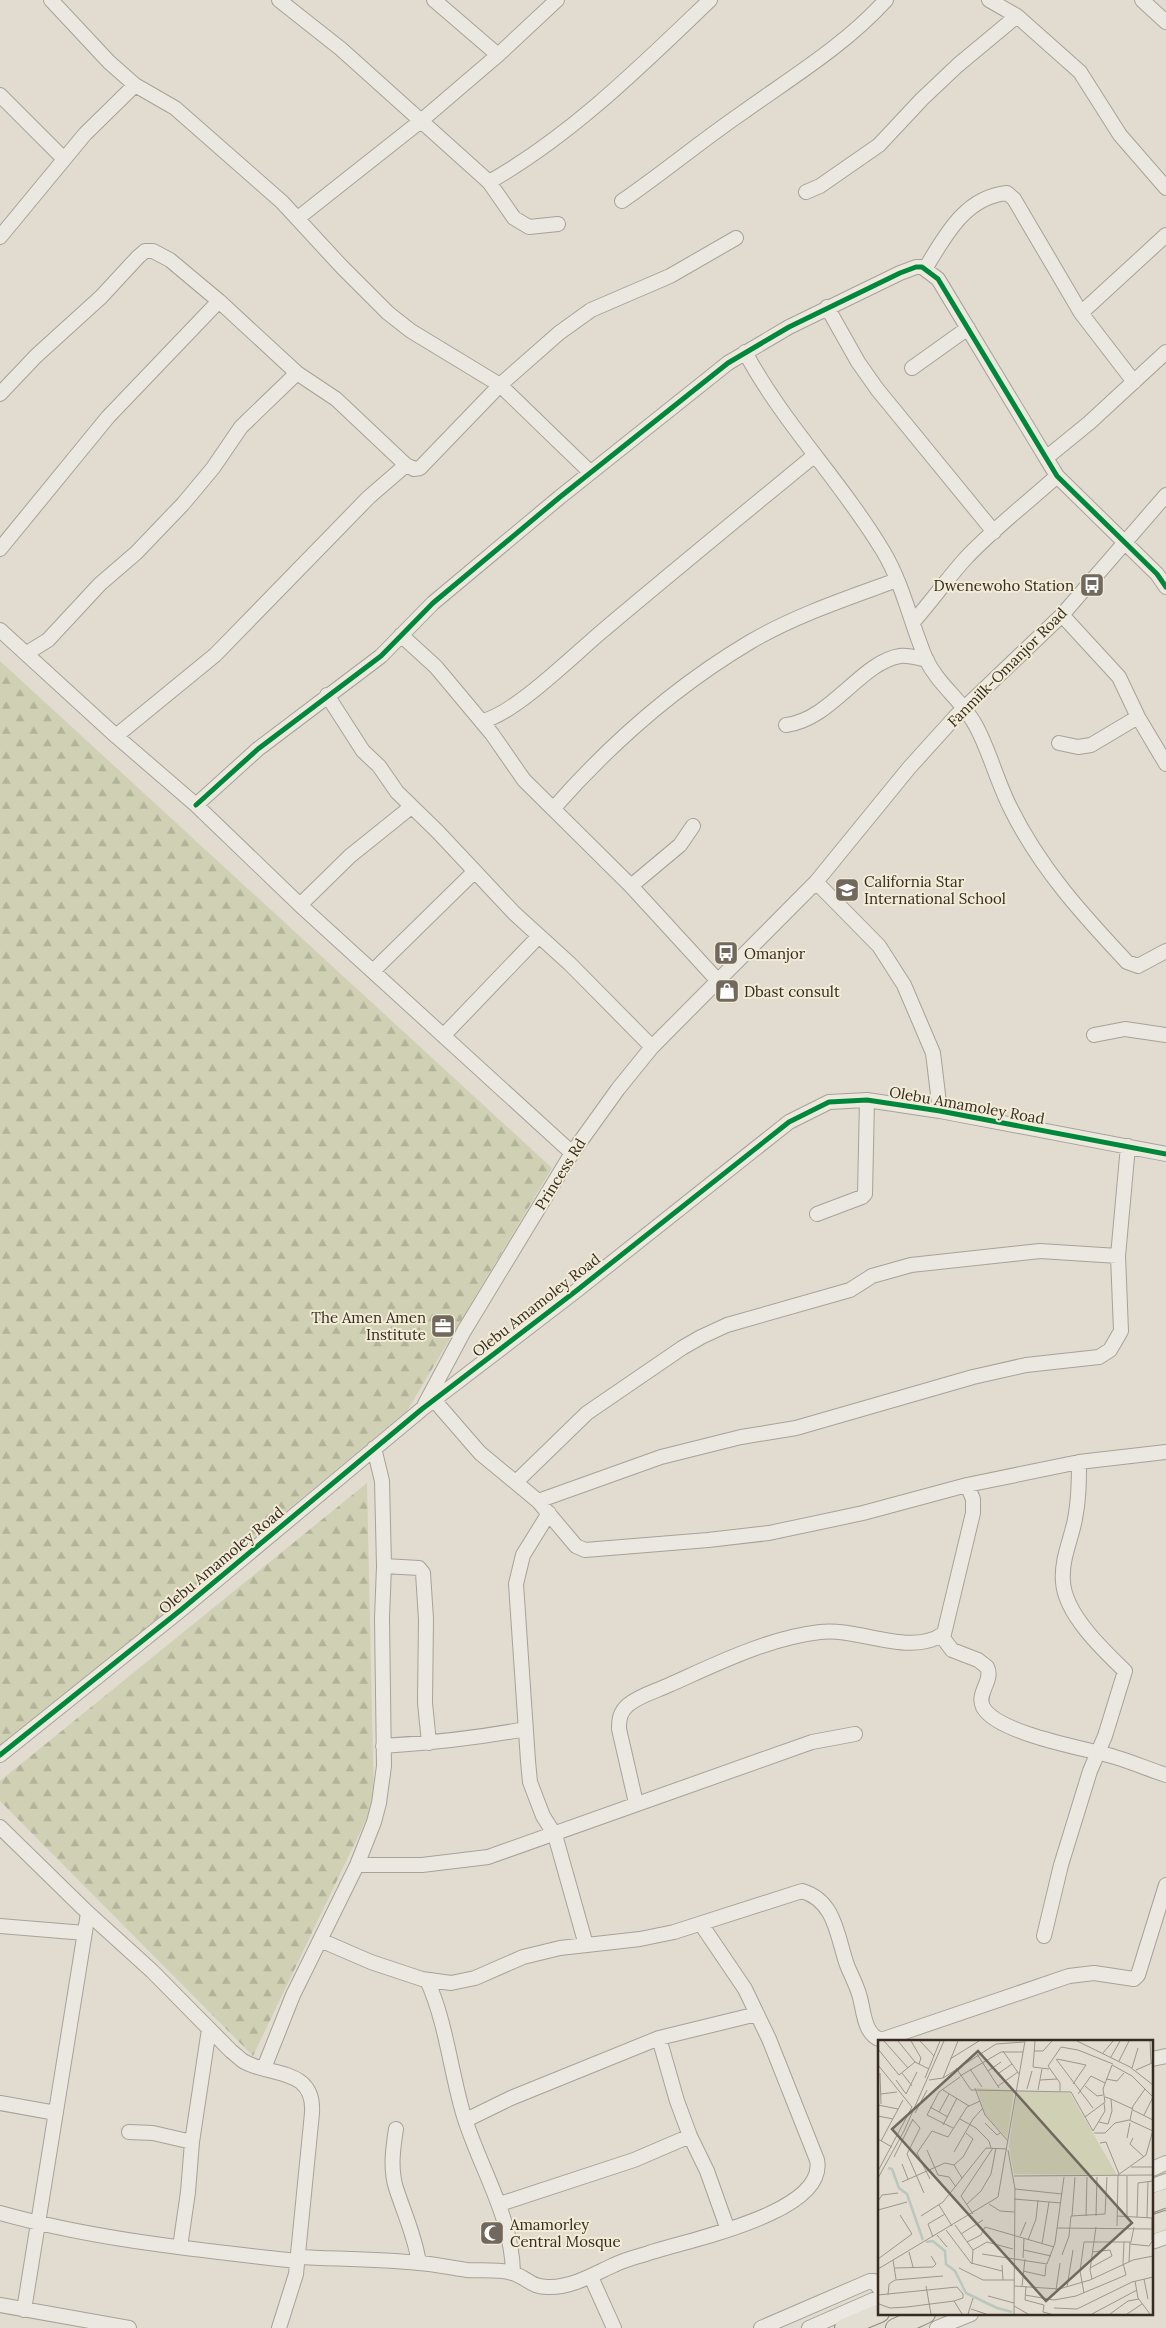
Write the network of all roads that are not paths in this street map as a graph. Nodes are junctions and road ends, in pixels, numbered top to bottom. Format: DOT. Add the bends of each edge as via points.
graph roads {
  1 [pos="51,0"];
  2 [pos="279,0"];
  3 [pos="434,0"];
  4 [pos="557,0"];
  5 [pos="710,0"];
  6 [pos="886,0"];
  7 [pos="989,0"];
  8 [pos="1142,0"];
  9 [pos="1016,16"];
  10 [pos="1166,22"];
  11 [pos="498,55"];
  12 [pos="135,85"];
  13 [pos="0,95"];
  14 [pos="422,120"];
  15 [pos="64,159"];
  16 [pos="489,182"];
  17 [pos="1166,188"];
  18 [pos="806,192"];
  19 [pos="622,201"];
  20 [pos="298,218"];
  21 [pos="558,224"];
  22 [pos="1166,236"];
  23 [pos="0,237"];
  24 [pos="736,238"];
  25 [pos="925,269"];
  26 [pos="220,301"];
  27 [pos="827,307"];
  28 [pos="1081,313"];
  29 [pos="968,328"];
  30 [pos="745,352"];
  31 [pos="1166,352"];
  32 [pos="912,368"];
  33 [pos="297,373"];
  34 [pos="1134,382"];
  35 [pos="500,385"];
  36 [pos="0,394"];
  37 [pos="815,455"];
  38 [pos="1046,458"];
  39 [pos="406,465"];
  40 [pos="590,472"];
  41 [pos="1057,476"];
  42 [pos="1166,495"];
  43 [pos="994,532"];
  44 [pos="1126,544"];
  45 [pos="0,549"];
  46 [pos="897,580"];
  47 [pos="1166,588"];
  48 [pos="1062,615"];
  49 [pos="913,622"];
  50 [pos="0,630"];
  51 [pos="402,635"];
  52 [pos="27,653"];
  53 [pos="927,660"];
  54 [pos="327,695"];
  55 [pos="964,708"];
  56 [pos="1138,718"];
  57 [pos="482,721"];
  58 [pos="786,725"];
  59 [pos="116,736"];
  60 [pos="1059,743"];
  61 [pos="1166,764"];
  62 [pos="196,805"];
  63 [pos="411,807"];
  64 [pos="553,809"];
  65 [pos="693,826"];
  66 [pos="474,872"];
  67 [pos="816,882"];
  68 [pos="631,886"];
  69 [pos="300,905"];
  70 [pos="539,936"];
  71 [pos="1166,951"];
  72 [pos="374,971"];
  73 [pos="718,982"];
  74 [pos="1094,1034"];
  75 [pos="1166,1035"];
  76 [pos="444,1036"];
  77 [pos="652,1047"];
  78 [pos="868,1100"];
  79 [pos="940,1111"];
  80 [pos="1128,1146"];
  81 [pos="572,1153"];
  82 [pos="1166,1154"];
  83 [pos="817,1214"];
  84 [pos="1118,1256"];
  85 [pos="434,1400"];
  86 [pos="422,1409"];
  87 [pos="374,1448"];
  88 [pos="1166,1452"];
  89 [pos="1079,1462"];
  90 [pos="516,1482"];
  91 [pos="967,1485"];
  92 [pos="538,1501"];
  93 [pos="549,1513"];
  94 [pos="384,1566"];
  95 [pos="942,1634"];
  96 [pos="526,1728"];
  97 [pos="856,1734"];
  98 [pos="429,1744"];
  99 [pos="383,1746"];
  100 [pos="1097,1752"];
  101 [pos="0,1755"];
  102 [pos="1166,1775"];
  103 [pos="636,1803"];
  104 [pos="0,1827"];
  105 [pos="555,1835"];
  106 [pos="357,1865"];
  107 [pos="1166,1885"];
  108 [pos="88,1913"];
  109 [pos="701,1924"];
  110 [pos="0,1926"];
  111 [pos="85,1933"];
  112 [pos="1044,1936"];
  113 [pos="320,1940"];
  114 [pos="586,1944"];
  115 [pos="427,1980"];
  116 [pos="757,2014"];
  117 [pos="209,2029"];
  118 [pos="658,2038"];
  119 [pos="264,2068"];
  120 [pos="0,2103"];
  121 [pos="56,2113"];
  122 [pos="466,2120"];
  123 [pos="396,2129"];
  124 [pos="129,2132"];
  125 [pos="690,2136"];
  126 [pos="192,2142"];
  127 [pos="1166,2163"];
  128 [pos="1154,2168"];
  129 [pos="1166,2181"];
  130 [pos="1154,2185"];
  131 [pos="1166,2198"];
  132 [pos="1154,2202"];
  133 [pos="500,2204"];
  134 [pos="0,2213"];
  135 [pos="1166,2220"];
  136 [pos="37,2223"];
  137 [pos="1154,2225"];
  138 [pos="728,2230"];
  139 [pos="1166,2237"];
  140 [pos="1154,2241"];
  141 [pos="180,2247"];
  142 [pos="298,2259"];
  143 [pos="419,2263"];
  144 [pos="513,2273"];
  145 [pos="591,2277"];
  146 [pos="878,2286"];
  147 [pos="878,2298"];
  148 [pos="0,2305"];
  149 [pos="24,2310"];
  150 [pos="878,2314"];
  151 [pos="922,2316"];
  152 [pos="966,2316"];
  153 [pos="129,2328"];
  154 [pos="279,2328"];
  155 [pos="614,2328"];
  156 [pos="761,2328"];
  157 [pos="809,2328"];
  158 [pos="844,2328"];
  159 [pos="895,2328"];
  160 [pos="937,2328"];
  1 -- 12 [label="street"];
  2 -- 14 [label="street"];
  3 -- 11 [label="street"];
  4 -- 11 [label="street"];
  5 -- 16 [label="street" via="571,126 518,166"];
  6 -- 19 [label="street" via="824,56"];
  7 -- 9 [label="street"];
  8 -- 10 [label="street"];
  9 -- 17 [label="street" via="1080,72 1120,134"];
  9 -- 18 [label="street" via="958,65 879,145 820,186"];
  11 -- 14 [label="street"];
  12 -- 15 [label="street"];
  12 -- 20 [label="street" via="175,108"];
  13 -- 15 [label="street"];
  14 -- 16 [label="street"];
  14 -- 20 [label="street"];
  15 -- 23 [label="street"];
  16 -- 21 [label="street" via="514,218 529,227"];
  20 -- 35 [label="street" via="388,313 411,331"];
  22 -- 28 [label="street"];
  24 -- 35 [label="street" via="670,276 591,310 542,346"];
  25 -- 27 [label="street" via="916,267 900,273"];
  25 -- 28 [label="street" via="960,216 973,206 1007,193 1014,198"];
  25 -- 29 [label="street" via="938,279"];
  26 -- 33 [label="street"];
  26 -- 36 [label="street" via="170,260 153,251 145,251"];
  26 -- 45 [label="street" via="108,417"];
  27 -- 30 [label="street"];
  27 -- 43 [label="street" via="878,390"];
  28 -- 34 [label="street"];
  29 -- 32 [label="street"];
  29 -- 38 [label="street"];
  30 -- 37 [label="street" via="760,379"];
  30 -- 40 [label="street"];
  31 -- 34 [label="street"];
  33 -- 39 [label="street" via="336,400"];
  33 -- 52 [label="street" via="241,427 213,468 136,553 100,584 48,640"];
  34 -- 38 [label="street"];
  35 -- 39 [label="street" via="420,468"];
  35 -- 40 [label="street"];
  37 -- 46 [label="street" via="850,499 884,552"];
  37 -- 57 [label="street" via="548,677 498,716"];
  38 -- 41 [label="street"];
  39 -- 59 [label="street" via="369,497 215,655"];
  40 -- 51 [label="street" via="433,603"];
  41 -- 43 [label="street"];
  41 -- 44 [label="street"];
  42 -- 44 [label="street, Fanmilk-Omanjor Road"];
  43 -- 49 [label="street" via="965,560"];
  44 -- 47 [label="street" via="1157,574"];
  44 -- 48 [label="street, Fanmilk-Omanjor Road"];
  46 -- 49 [label="street"];
  46 -- 64 [label="street" via="786,623 750,642 688,683 588,770"];
  48 -- 55 [label="street, Fanmilk-Omanjor Road"];
  48 -- 56 [label="street" via="1113,668"];
  49 -- 53 [label="street"];
  50 -- 52 [label="street"];
  51 -- 54 [label="street" via="381,656"];
  51 -- 57 [label="street" via="436,667"];
  52 -- 59 [label="street"];
  53 -- 55 [label="street"];
  53 -- 58 [label="street" via="899,656 881,663 822,710 800,723"];
  54 -- 62 [label="street" via="258,749"];
  54 -- 63 [label="street" via="363,751"];
  55 -- 67 [label="street, Fanmilk-Omanjor Road" via="909,768"];
  55 -- 71 [label="street" via="982,737 1022,831 1060,886 1128,962 1138,966"];
  56 -- 60 [label="street" via="1091,745 1078,747"];
  56 -- 61 [label="street"];
  57 -- 64 [label="street" via="524,780"];
  59 -- 62 [label="street"];
  62 -- 69 [label="street"];
  63 -- 66 [label="street"];
  63 -- 69 [label="street" via="350,856"];
  64 -- 68 [label="street"];
  65 -- 68 [label="street" via="680,845"];
  66 -- 70 [label="street"];
  66 -- 72 [label="street"];
  67 -- 73 [label="street, Princess Rd"];
  67 -- 79 [label="street" via="879,946 904,985 933,1053"];
  68 -- 73 [label="street"];
  69 -- 72 [label="street"];
  70 -- 76 [label="street"];
  70 -- 77 [label="street"];
  72 -- 76 [label="street"];
  73 -- 77 [label="street, Princess Rd"];
  74 -- 75 [label="street" via="1125,1029"];
  76 -- 81 [label="street"];
  77 -- 81 [label="street, Princess Rd"];
  78 -- 79 [label="street, Olebu Amamoley Road"];
  78 -- 83 [label="street" via="865,1194"];
  78 -- 85 [label="street, Olebu Amamoley Road" via="829,1102 789,1122"];
  79 -- 80 [label="street, Olebu Amamoley Road"];
  80 -- 82 [label="street, Olebu Amamoley Road"];
  80 -- 84 [label="street"];
  81 -- 86 [label="street, Princess Rd" via="470,1320"];
  84 -- 90 [label="street" via="1040,1252 911,1265 872,1276 842,1292 727,1325 694,1341 587,1413"];
  84 -- 92 [label="street" via="1120,1331 1110,1350 1099,1357 1026,1366 973,1377 796,1428 741,1437 661,1457"];
  85 -- 86 [label="street, Olebu Amamoley Road"];
  85 -- 90 [label="street" via="480,1453"];
  86 -- 87 [label="street, Olebu Amamoley Road"];
  87 -- 94 [label="street" via="382,1481"];
  87 -- 101 [label="street, Olebu Amamoley Road" via="182,1609"];
  88 -- 89 [label="street"];
  89 -- 91 [label="street"];
  89 -- 100 [label="street" via="1079,1495 1065,1554 1063,1584 1071,1609 1080,1622 1125,1671"];
  90 -- 92 [label="street"];
  91 -- 93 [label="street" via="863,1513 768,1533 593,1551 576,1546"];
  91 -- 95 [label="street" via="973,1499 973,1513"];
  92 -- 93 [label="street"];
  93 -- 96 [label="street" via="523,1555 516,1584"];
  94 -- 98 [label="street" via="419,1568 424,1572 425,1703"];
  94 -- 99 [label="street"];
  95 -- 100 [label="street" via="952,1650 987,1666 989,1675 981,1698 984,1709 994,1718 1028,1733"];
  95 -- 103 [label="street" via="934,1640 915,1643 851,1632 819,1632 731,1657 629,1704 618,1720"];
  96 -- 98 [label="street"];
  96 -- 105 [label="street" via="530,1782 543,1816"];
  97 -- 103 [label="street" via="812,1742"];
  98 -- 99 [label="street"];
  99 -- 106 [label="street" via="384,1766 374,1822"];
  100 -- 102 [label="street"];
  100 -- 112 [label="street" via="1061,1865"];
  103 -- 105 [label="street"];
  104 -- 108 [label="street"];
  105 -- 106 [label="street" via="488,1857 422,1865"];
  105 -- 114 [label="street"];
  106 -- 113 [label="street"];
  107 -- 109 [label="street" via="1149,1943 1134,1979 1094,1973 1069,1976 885,2040 876,2038 869,2031 831,1914 816,1896 795,1892"];
  108 -- 111 [label="street"];
  108 -- 117 [label="street"];
  109 -- 114 [label="street" via="640,1939"];
  109 -- 116 [label="street" via="745,1989"];
  110 -- 111 [label="street"];
  111 -- 121 [label="street"];
  113 -- 115 [label="street" via="371,1962"];
  113 -- 119 [label="street" via="292,1995"];
  114 -- 115 [label="street" via="523,1957 475,1978 451,1983"];
  115 -- 122 [label="street" via="437,2001"];
  116 -- 118 [label="street"];
  116 -- 138 [label="street" via="819,2167 813,2183 800,2195 749,2224"];
  117 -- 119 [label="street" via="243,2061"];
  117 -- 126 [label="street"];
  118 -- 122 [label="street" via="511,2098"];
  118 -- 125 [label="street"];
  119 -- 142 [label="street" via="296,2079 304,2084 311,2096"];
  120 -- 121 [label="street"];
  121 -- 136 [label="street"];
  122 -- 133 [label="street"];
  123 -- 143 [label="street" via="392,2157 396,2186 416,2242"];
  124 -- 126 [label="street"];
  125 -- 133 [label="street" via="634,2160"];
  125 -- 138 [label="street" via="708,2171"];
  126 -- 141 [label="street"];
  127 -- 128 [label="street"];
  129 -- 130 [label="street"];
  131 -- 132 [label="main road"];
  133 -- 144 [label="street" via="509,2237"];
  134 -- 136 [label="street"];
  135 -- 137 [label="main road"];
  136 -- 141 [label="street"];
  136 -- 149 [label="street"];
  138 -- 145 [label="street" via="615,2264"];
  139 -- 140 [label="street"];
  141 -- 142 [label="street"];
  142 -- 143 [label="street"];
  142 -- 154 [label="street"];
  143 -- 144 [label="street"];
  144 -- 145 [label="street" via="530,2284 550,2287"];
  145 -- 155 [label="street"];
  146 -- 156 [label="street" via="874,2280 870,2281"];
  147 -- 157 [label="street"];
  148 -- 149 [label="street"];
  149 -- 153 [label="street"];
  150 -- 158 [label="main road"];
  151 -- 159 [label="main road"];
  152 -- 160 [label="street"];
}
